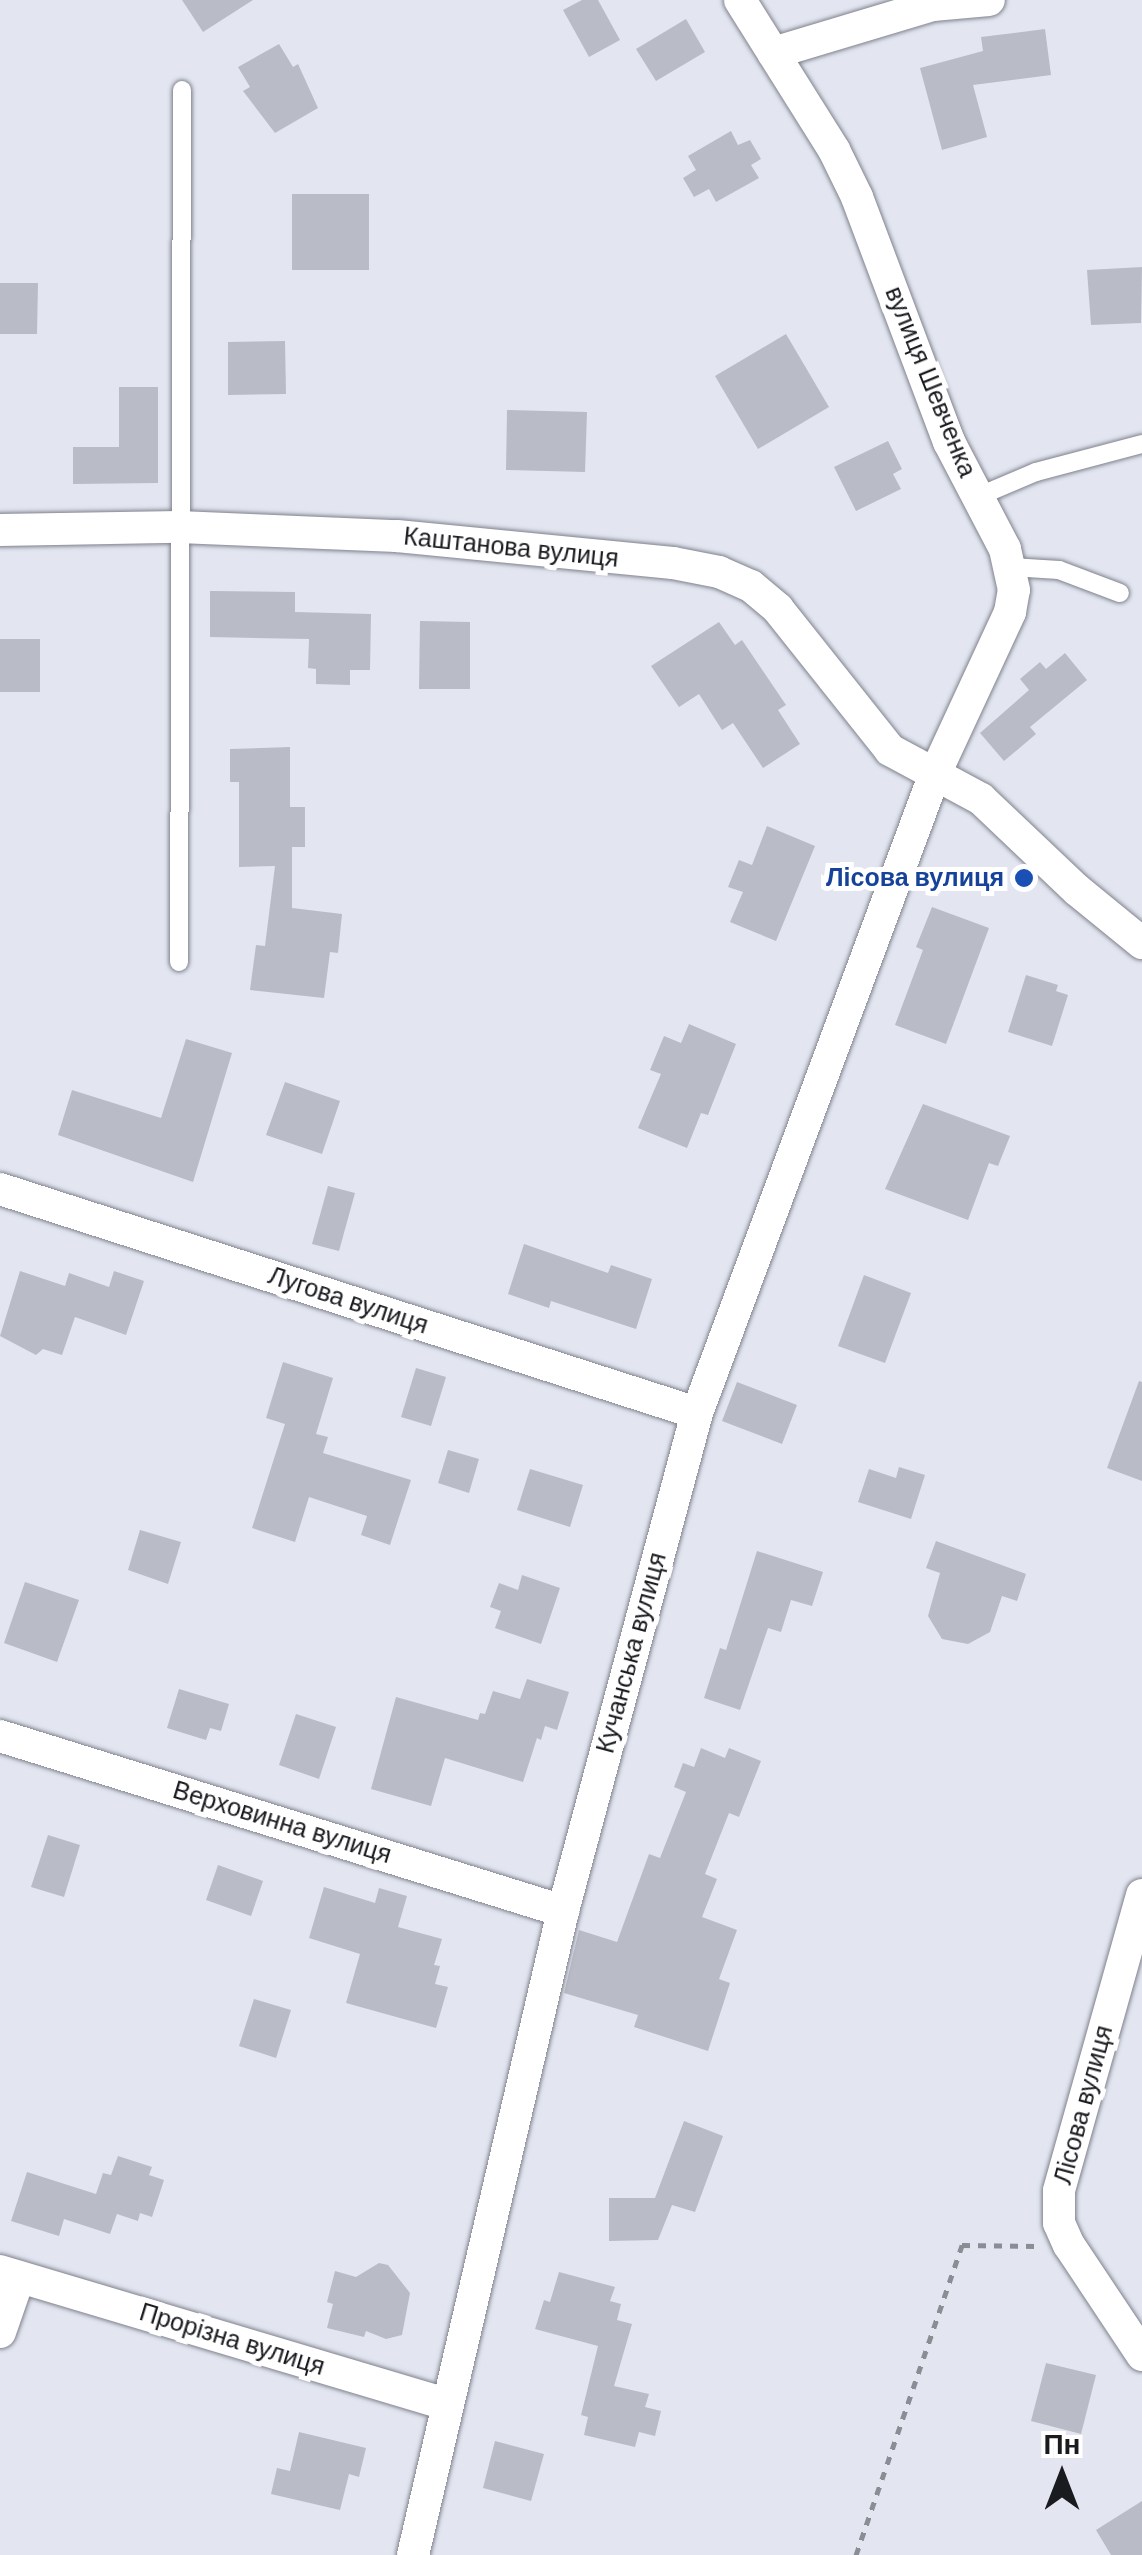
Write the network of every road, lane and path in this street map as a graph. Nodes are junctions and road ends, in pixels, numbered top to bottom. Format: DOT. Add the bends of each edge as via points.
graph roads {
  1 [pos="740,0"];
  2 [pos="989,0"];
  3 [pos="773,53"];
  4 [pos="182,90"];
  5 [pos="1142,444"];
  6 [pos="978,496"];
  7 [pos="180,527"];
  8 [pos="0,530"];
  9 [pos="1011,567"];
  10 [pos="1120,593"];
  11 [pos="934,776"];
  12 [pos="1142,943"];
  13 [pos="179,962"];
  14 [pos="0,1189"];
  15 [pos="697,1413"];
  16 [pos="0,1736"];
  17 [pos="1142,1895"];
  18 [pos="564,1911"];
  19 [pos="1059,2222"];
  20 [pos="10,2274"];
  21 [pos="0,2332"];
  22 [pos="1142,2356"];
  23 [pos="446,2404"];
  24 [pos="412,2555"];
  25 [pos="856,2555"];
  1 -- 3 [label="street, вулиця Шевченка"];
  2 -- 3 [label="street" via="933,5"];
  3 -- 6 [label="street, вулиця Шевченка" via="857,197 949,442"];
  4 -- 7 [label="lane"];
  5 -- 6 [label="lane" via="1036,472"];
  6 -- 9 [label="street, вулиця Шевченка"];
  7 -- 8 [label="street, Каштанова вулиця"];
  7 -- 11 [label="street, Каштанова вулиця" via="397,536 719,572 751,586 778,609 890,750"];
  7 -- 13 [label="lane"];
  9 -- 10 [label="lane" via="1059,570"];
  9 -- 11 [label="street, вулиця Шевченка" via="1010,612"];
  11 -- 12 [label="street, Каштанова вулиця" via="981,799"];
  11 -- 15 [label="street, Кучанська вулиця"];
  14 -- 15 [label="street, Лугова вулиця"];
  15 -- 18 [label="street, Кучанська вулиця"];
  16 -- 18 [label="street, Верховинна вулиця"];
  17 -- 19 [label="street, Лісова вулиця" via="1058,2191"];
  18 -- 23 [label="street, Кучанська вулиця"];
  19 -- 22 [label="street"];
  19 -- 25 [label="path" via="1044,2247 962,2245"];
  20 -- 21 [label="street, Прорізна вулиця"];
  20 -- 23 [label="street, Прорізна вулиця"];
  23 -- 24 [label="street, Кучанська вулиця"];
}
